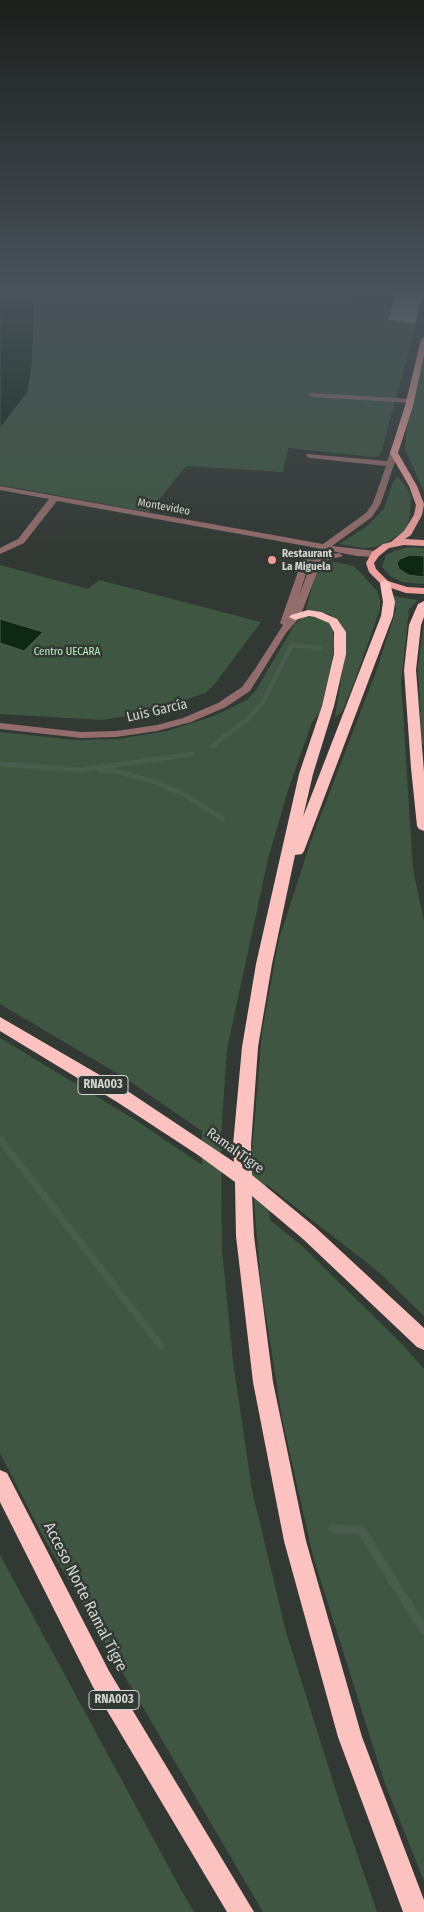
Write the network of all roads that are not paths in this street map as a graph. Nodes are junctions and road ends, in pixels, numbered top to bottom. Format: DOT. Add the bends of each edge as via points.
graph roads {
  1 [pos="414,382"];
  2 [pos="313,395"];
  3 [pos="410,401"];
  4 [pos="394,453"];
  5 [pos="310,456"];
  6 [pos="389,464"];
  7 [pos="0,488"];
  8 [pos="54,499"];
  9 [pos="424,542"];
  10 [pos="394,544"];
  11 [pos="325,546"];
  12 [pos="0,551"];
  13 [pos="375,554"];
  14 [pos="339,556"];
  15 [pos="370,563"];
  16 [pos="385,583"];
  17 [pos="424,591"];
  18 [pos="424,604"];
  19 [pos="295,616"];
  20 [pos="282,632"];
  21 [pos="0,726"];
  22 [pos="424,826"];
  23 [pos="282,890"];
  24 [pos="0,1023"];
  25 [pos="424,1341"];
  26 [pos="0,1480"];
  27 [pos="241,1912"];
  28 [pos="416,1912"];
  1 -- 3 [label="main road, Luis García"];
  2 -- 3 [label="street"];
  3 -- 4 [label="main road, Luis García"];
  4 -- 6 [label="street, Luis García"];
  4 -- 10 [label="main road" via="420,505 408,533"];
  5 -- 6 [label="street"];
  6 -- 11 [label="street, Luis García" via="377,502 369,515"];
  7 -- 8 [label="street, Montevideo"];
  8 -- 11 [label="street, Montevideo"];
  8 -- 12 [label="street" via="21,541"];
  9 -- 10 [label="main road"];
  10 -- 13 [label="main road"];
  11 -- 13 [label="street, Montevideo"];
  11 -- 14 [label="street, Montevideo"];
  11 -- 20 [label="street, Luis García" via="310,557 302,569"];
  13 -- 15 [label="main road"];
  14 -- 15 [label="street, Montevideo"];
  14 -- 19 [label="street, Luis García" via="317,561"];
  15 -- 16 [label="main road" via="372,570"];
  16 -- 17 [label="main road" via="406,590"];
  16 -- 23 [label="highway" via="389,602 387,616"];
  18 -- 22 [label="highway" via="415,625 410,670"];
  19 -- 20 [label="street, Luis García"];
  19 -- 23 [label="highway" via="308,613 326,617 336,626 341,642 337,673 306,774"];
  20 -- 21 [label="street, Luis García" via="246,689 222,705 187,720 116,734 81,735"];
  23 -- 28 [label="highway" via="264,964 250,1047 242,1146 246,1236 263,1382 295,1541 350,1737"];
  24 -- 25 [label="highway, Ramal Tigre / RNA003" via="204,1150 309,1233"];
  26 -- 27 [label="highway, Acceso Norte Ramal Tigre / RNA003" via="101,1678"];
}
